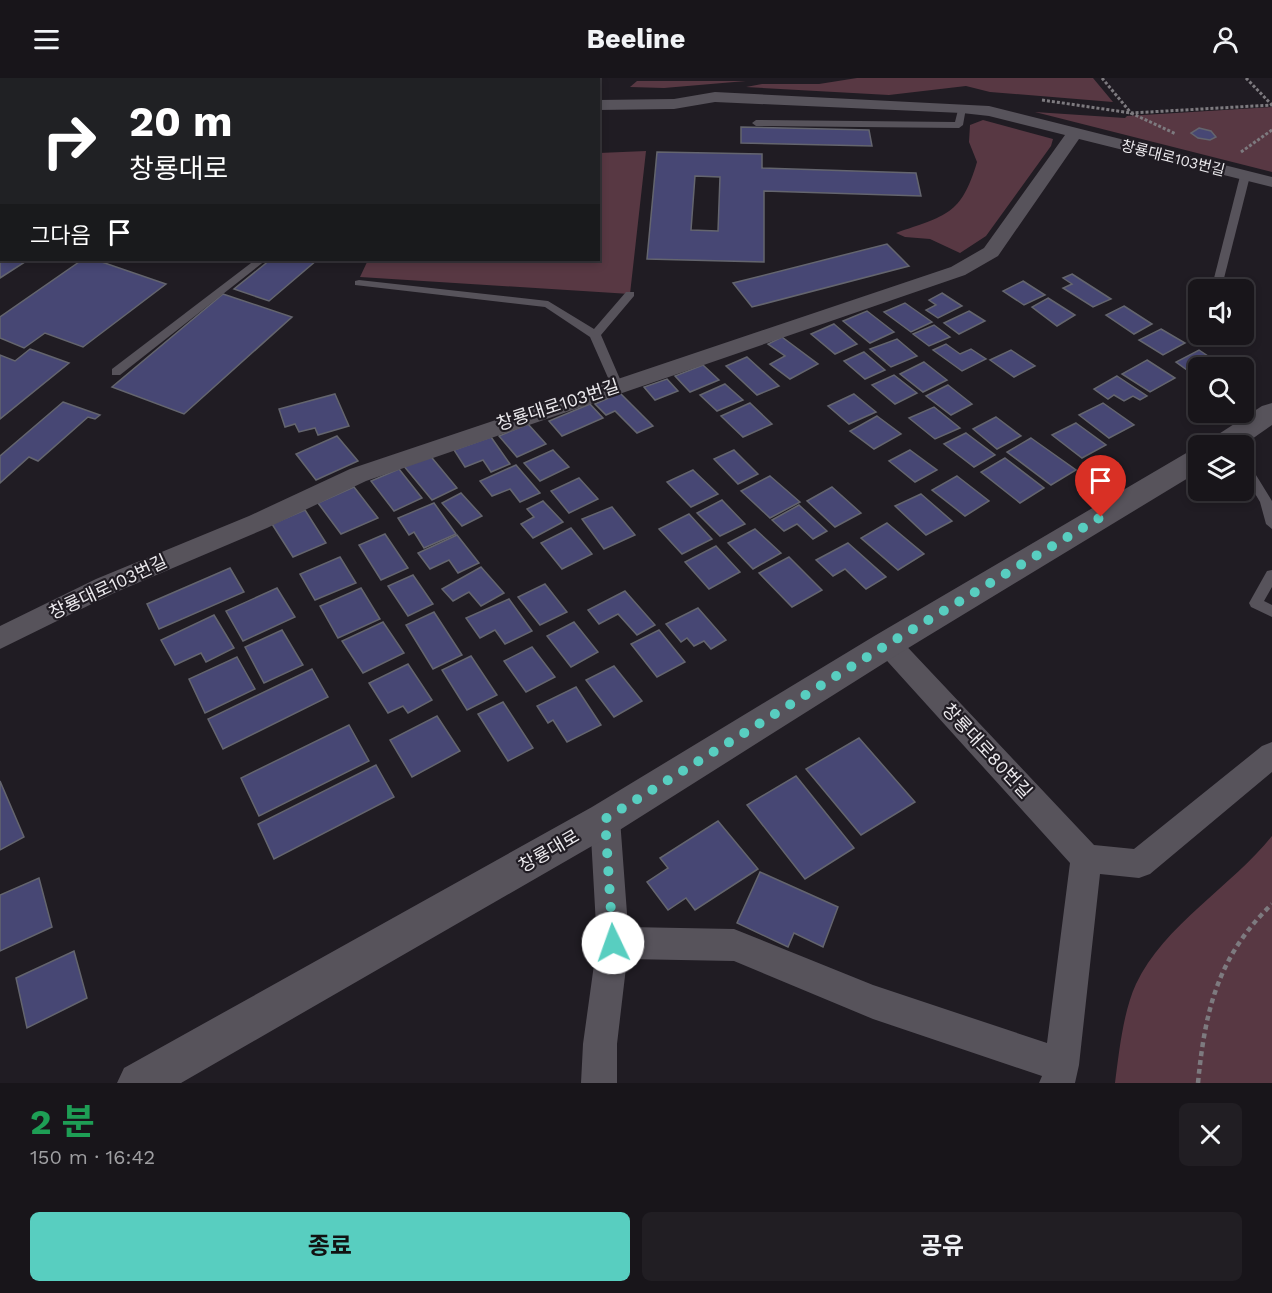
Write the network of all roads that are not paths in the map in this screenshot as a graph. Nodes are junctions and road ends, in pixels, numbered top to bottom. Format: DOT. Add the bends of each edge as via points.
graph roads {
  1 [pos="600,105"];
  2 [pos="962,108"];
  3 [pos="756,123"];
  4 [pos="1074,134"];
  5 [pos="1245,176"];
  6 [pos="1272,182"];
  7 [pos="260,261"];
  8 [pos="1219,279"];
  9 [pos="359,284"];
  10 [pos="630,294"];
  11 [pos="595,335"];
  12 [pos="116,372"];
  13 [pos="617,386"];
  14 [pos="1272,412"];
  15 [pos="1240,435"];
  16 [pos="1188,465"];
  17 [pos="1254,482"];
  18 [pos="1272,524"];
  19 [pos="1272,575"];
  20 [pos="1272,612"];
  21 [pos="0,638"];
  22 [pos="888,644"];
  23 [pos="1272,755"];
  24 [pos="605,819"];
  25 [pos="1086,858"];
  26 [pos="613,943"];
  27 [pos="1060,1074"];
  28 [pos="139,1083"];
  29 [pos="599,1083"];
  1 -- 2 [label="street, 창룡대로103번길" via="674,104 715,97"];
  2 -- 3 [label="lane" via="959,125"];
  2 -- 4 [label="street, 창룡대로103번길" via="989,111"];
  4 -- 5 [label="street, 창룡대로103번길"];
  4 -- 13 [label="street, 창룡대로103번길" via="991,252 958,271"];
  5 -- 6 [label="street, 창룡대로103번길"];
  5 -- 8 [label="lane"];
  7 -- 12 [label="lane"];
  9 -- 11 [label="lane" via="548,304"];
  10 -- 11 [label="lane"];
  11 -- 13 [label="lane"];
  13 -- 21 [label="street, 창룡대로103번길" via="358,475 105,586"];
  14 -- 15 [label="street"];
  16 -- 22 [label="street, 창룡대로"];
  17 -- 18 [label="lane" via="1266,502"];
  19 -- 20 [label="lane" via="1256,603"];
  22 -- 24 [label="street, 창룡대로"];
  22 -- 25 [label="street, 창룡대로80번길"];
  23 -- 25 [label="street" via="1139,864"];
  24 -- 26 [label="street"];
  24 -- 28 [label="street, 창룡대로"];
  25 -- 27 [label="street"];
  26 -- 27 [label="street" via="734,945"];
  26 -- 29 [label="street"];
}
